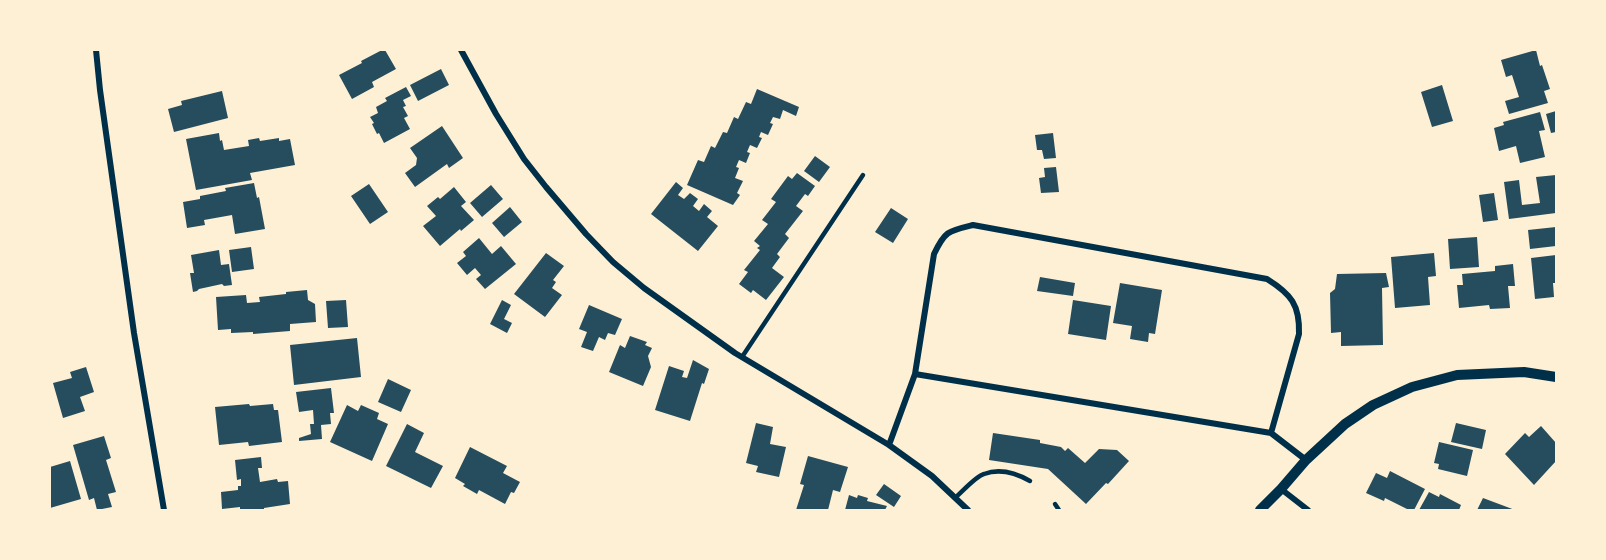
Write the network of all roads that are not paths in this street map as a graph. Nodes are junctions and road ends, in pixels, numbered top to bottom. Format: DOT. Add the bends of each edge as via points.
graph roads {
  1 [pos="96,50"];
  2 [pos="461,50"];
  3 [pos="863,175"];
  4 [pos="742,357"];
  5 [pos="915,374"];
  6 [pos="1557,376"];
  7 [pos="1271,433"];
  8 [pos="889,445"];
  9 [pos="1306,460"];
  10 [pos="1030,481"];
  11 [pos="1281,489"];
  12 [pos="955,498"];
  13 [pos="1055,504"];
  14 [pos="164,510"];
  15 [pos="969,510"];
  16 [pos="1059,510"];
  17 [pos="1260,510"];
  18 [pos="1308,510"];
  1 -- 14 [label="street" via="134,333"];
  2 -- 4 [label="street" via="524,159 586,234 644,288"];
  3 -- 4 [label="lane"];
  4 -- 8 [label="street"];
  5 -- 7 [label="street"];
  5 -- 7 [label="street" via="934,254 942,237 973,225 1267,279 1282,288 1298,311 1299,334"];
  5 -- 8 [label="street"];
  6 -- 9 [label="street" via="1524,372 1457,375 1412,387 1373,405"];
  7 -- 9 [label="street"];
  8 -- 12 [label="street"];
  9 -- 11 [label="street"];
  10 -- 12 [label="lane" via="1006,471 983,474"];
  11 -- 17 [label="street"];
  11 -- 18 [label="street"];
  12 -- 15 [label="street"];
  13 -- 16 [label="lane"];
}
